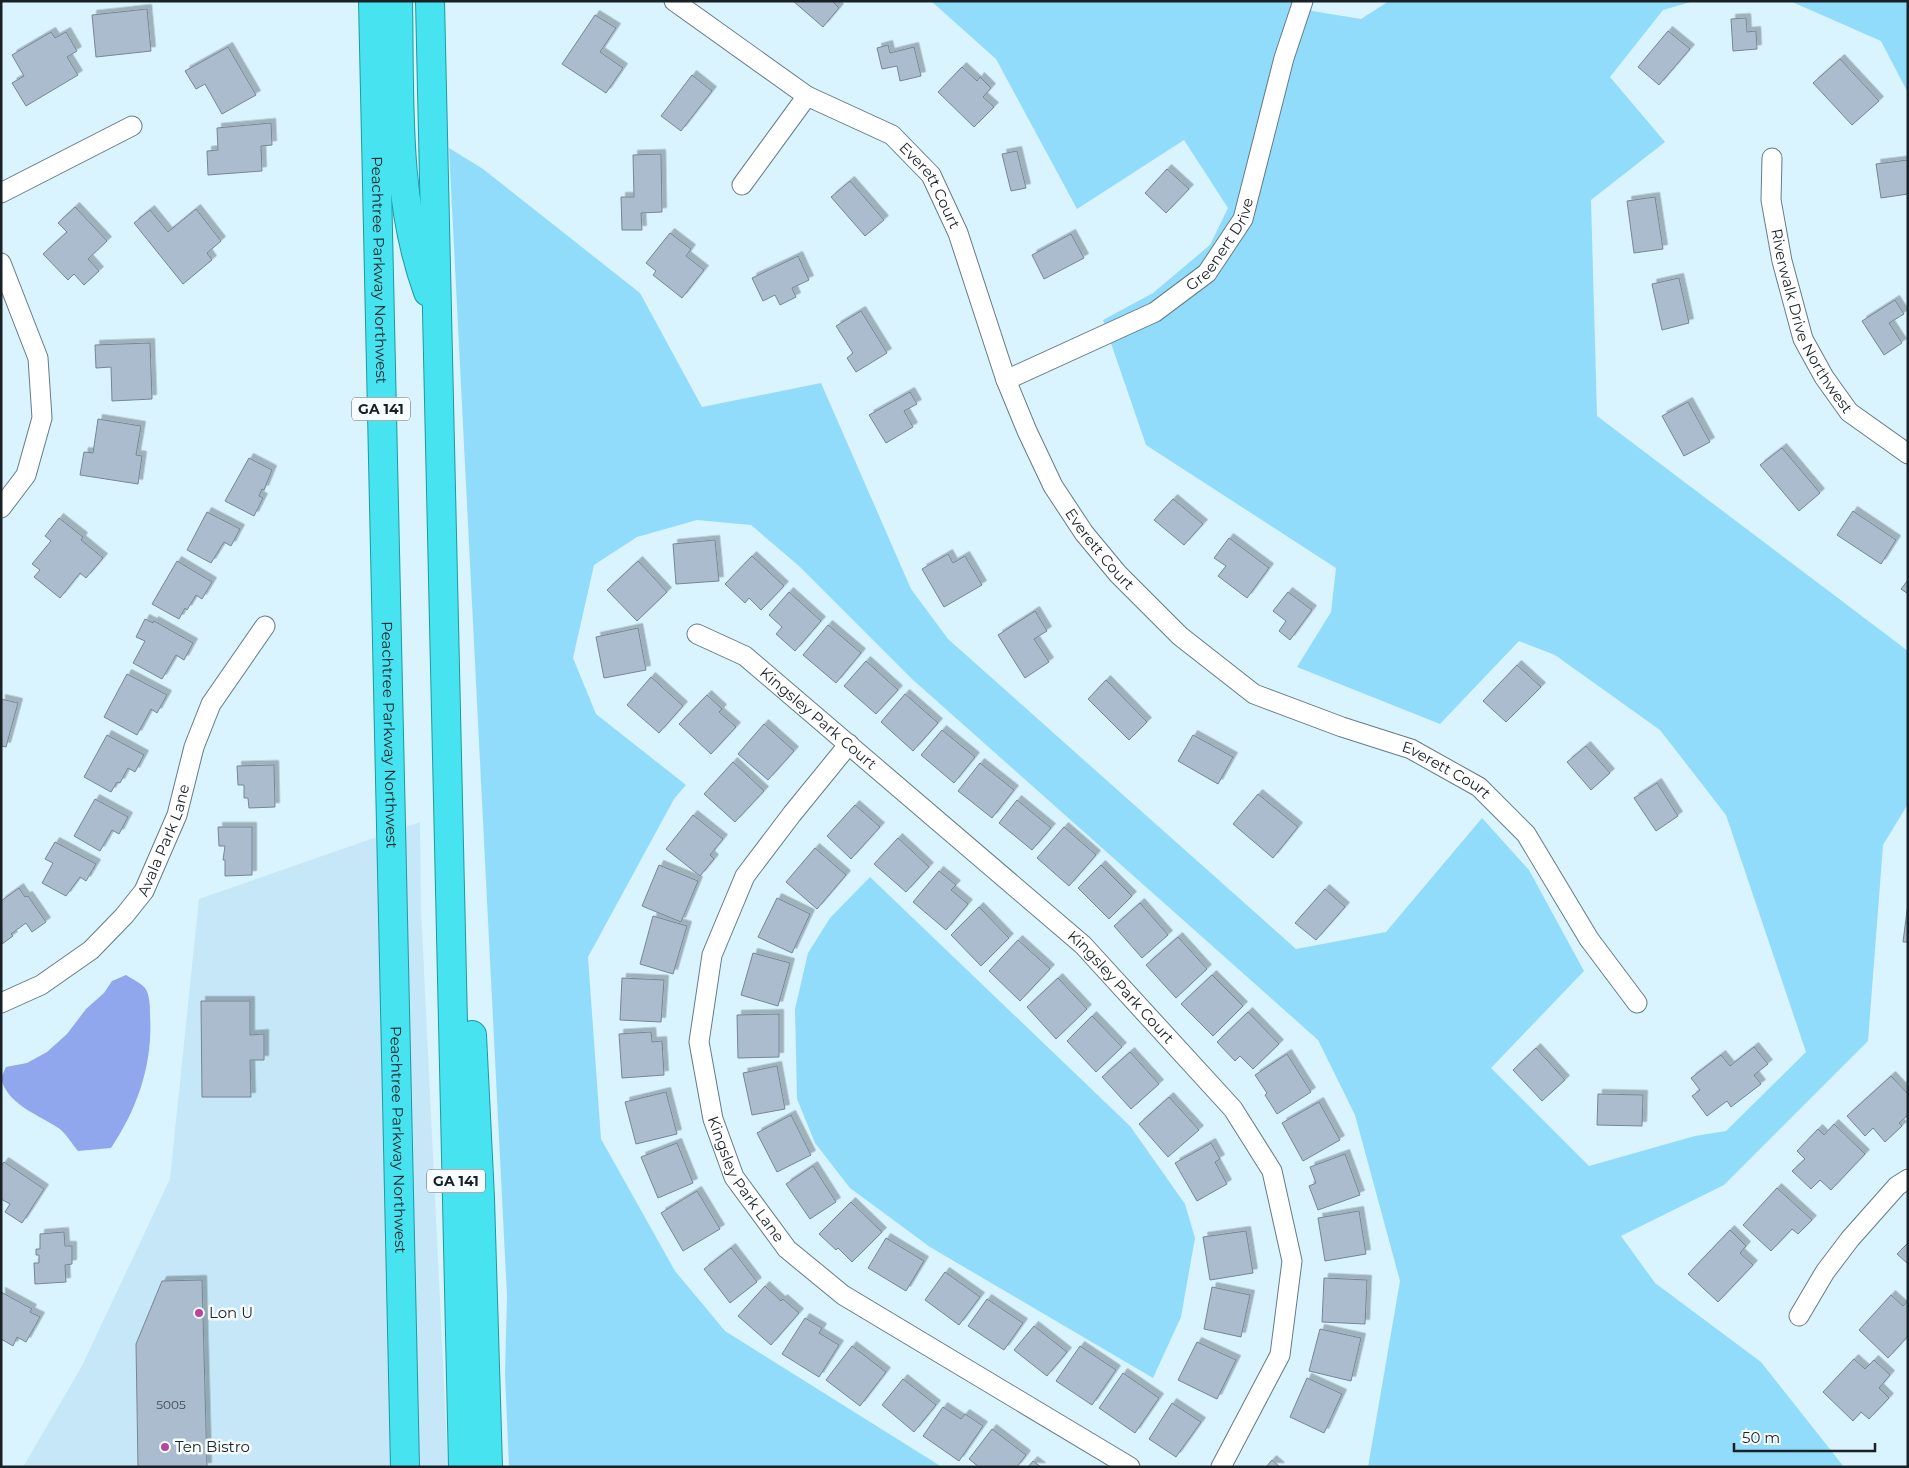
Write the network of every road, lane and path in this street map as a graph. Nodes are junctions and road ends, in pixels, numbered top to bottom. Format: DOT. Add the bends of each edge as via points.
graph roads {
  1 [pos="398,1"];
  2 [pos="430,1"];
  3 [pos="674,1"];
  4 [pos="1303,1"];
  5 [pos="370,7"];
  6 [pos="807,96"];
  7 [pos="132,126"];
  8 [pos="1772,158"];
  9 [pos="742,185"];
  10 [pos="1,193"];
  11 [pos="1,264"];
  12 [pos="438,317"];
  13 [pos="1006,380"];
  14 [pos="1908,454"];
  15 [pos="1,508"];
  16 [pos="266,626"];
  17 [pos="697,634"];
  18 [pos="849,744"];
  19 [pos="450,895"];
  20 [pos="1,1003"];
  21 [pos="1636,1003"];
  22 [pos="1908,1179"];
  23 [pos="1799,1316"];
  24 [pos="406,1467"];
  25 [pos="462,1467"];
  26 [pos="488,1467"];
  27 [pos="1130,1467"];
  28 [pos="1220,1467"];
  1 -- 12 [label="highway" via="404,192 417,256"];
  2 -- 12 [label="highway, GA 141"];
  3 -- 6 [label="street, Everett Court"];
  4 -- 13 [label="street, Greenert Drive" via="1284,58 1243,220 1206,273 1155,312"];
  5 -- 24 [label="highway, Peachtree Parkway Northwest / GA 141"];
  6 -- 9 [label="street"];
  6 -- 13 [label="street, Everett Court" via="892,135 931,175 958,233"];
  7 -- 10 [label="street"];
  8 -- 14 [label="street, Riverwalk Drive Northwest" via="1771,200 1782,260 1803,339 1824,377 1850,412"];
  11 -- 15 [label="street" via="38,358 42,418 26,475"];
  12 -- 19 [label="highway, GA 141"];
  13 -- 21 [label="street, Everett Court" via="1026,432 1053,486 1084,533 1118,574 1180,636 1254,694 1411,749 1479,787 1526,834 1589,939"];
  16 -- 20 [label="street, Avala Park Lane" via="211,704 194,747 177,815 144,891 91,950 41,985"];
  17 -- 18 [label="street, Kingsley Park Court" via="745,656"];
  18 -- 27 [label="street, Kingsley Park Lane" via="745,876 712,955 699,1042 713,1120 734,1177 787,1249 843,1295"];
  18 -- 28 [label="street, Kingsley Park Court" via="1083,945 1233,1109 1272,1171 1292,1262 1280,1355"];
  19 -- 25 [label="highway, GA 141"];
  19 -- 26 [label="highway" via="465,956 472,1038"];
  22 -- 23 [label="street" via="1850,1239 1825,1272"];
}
